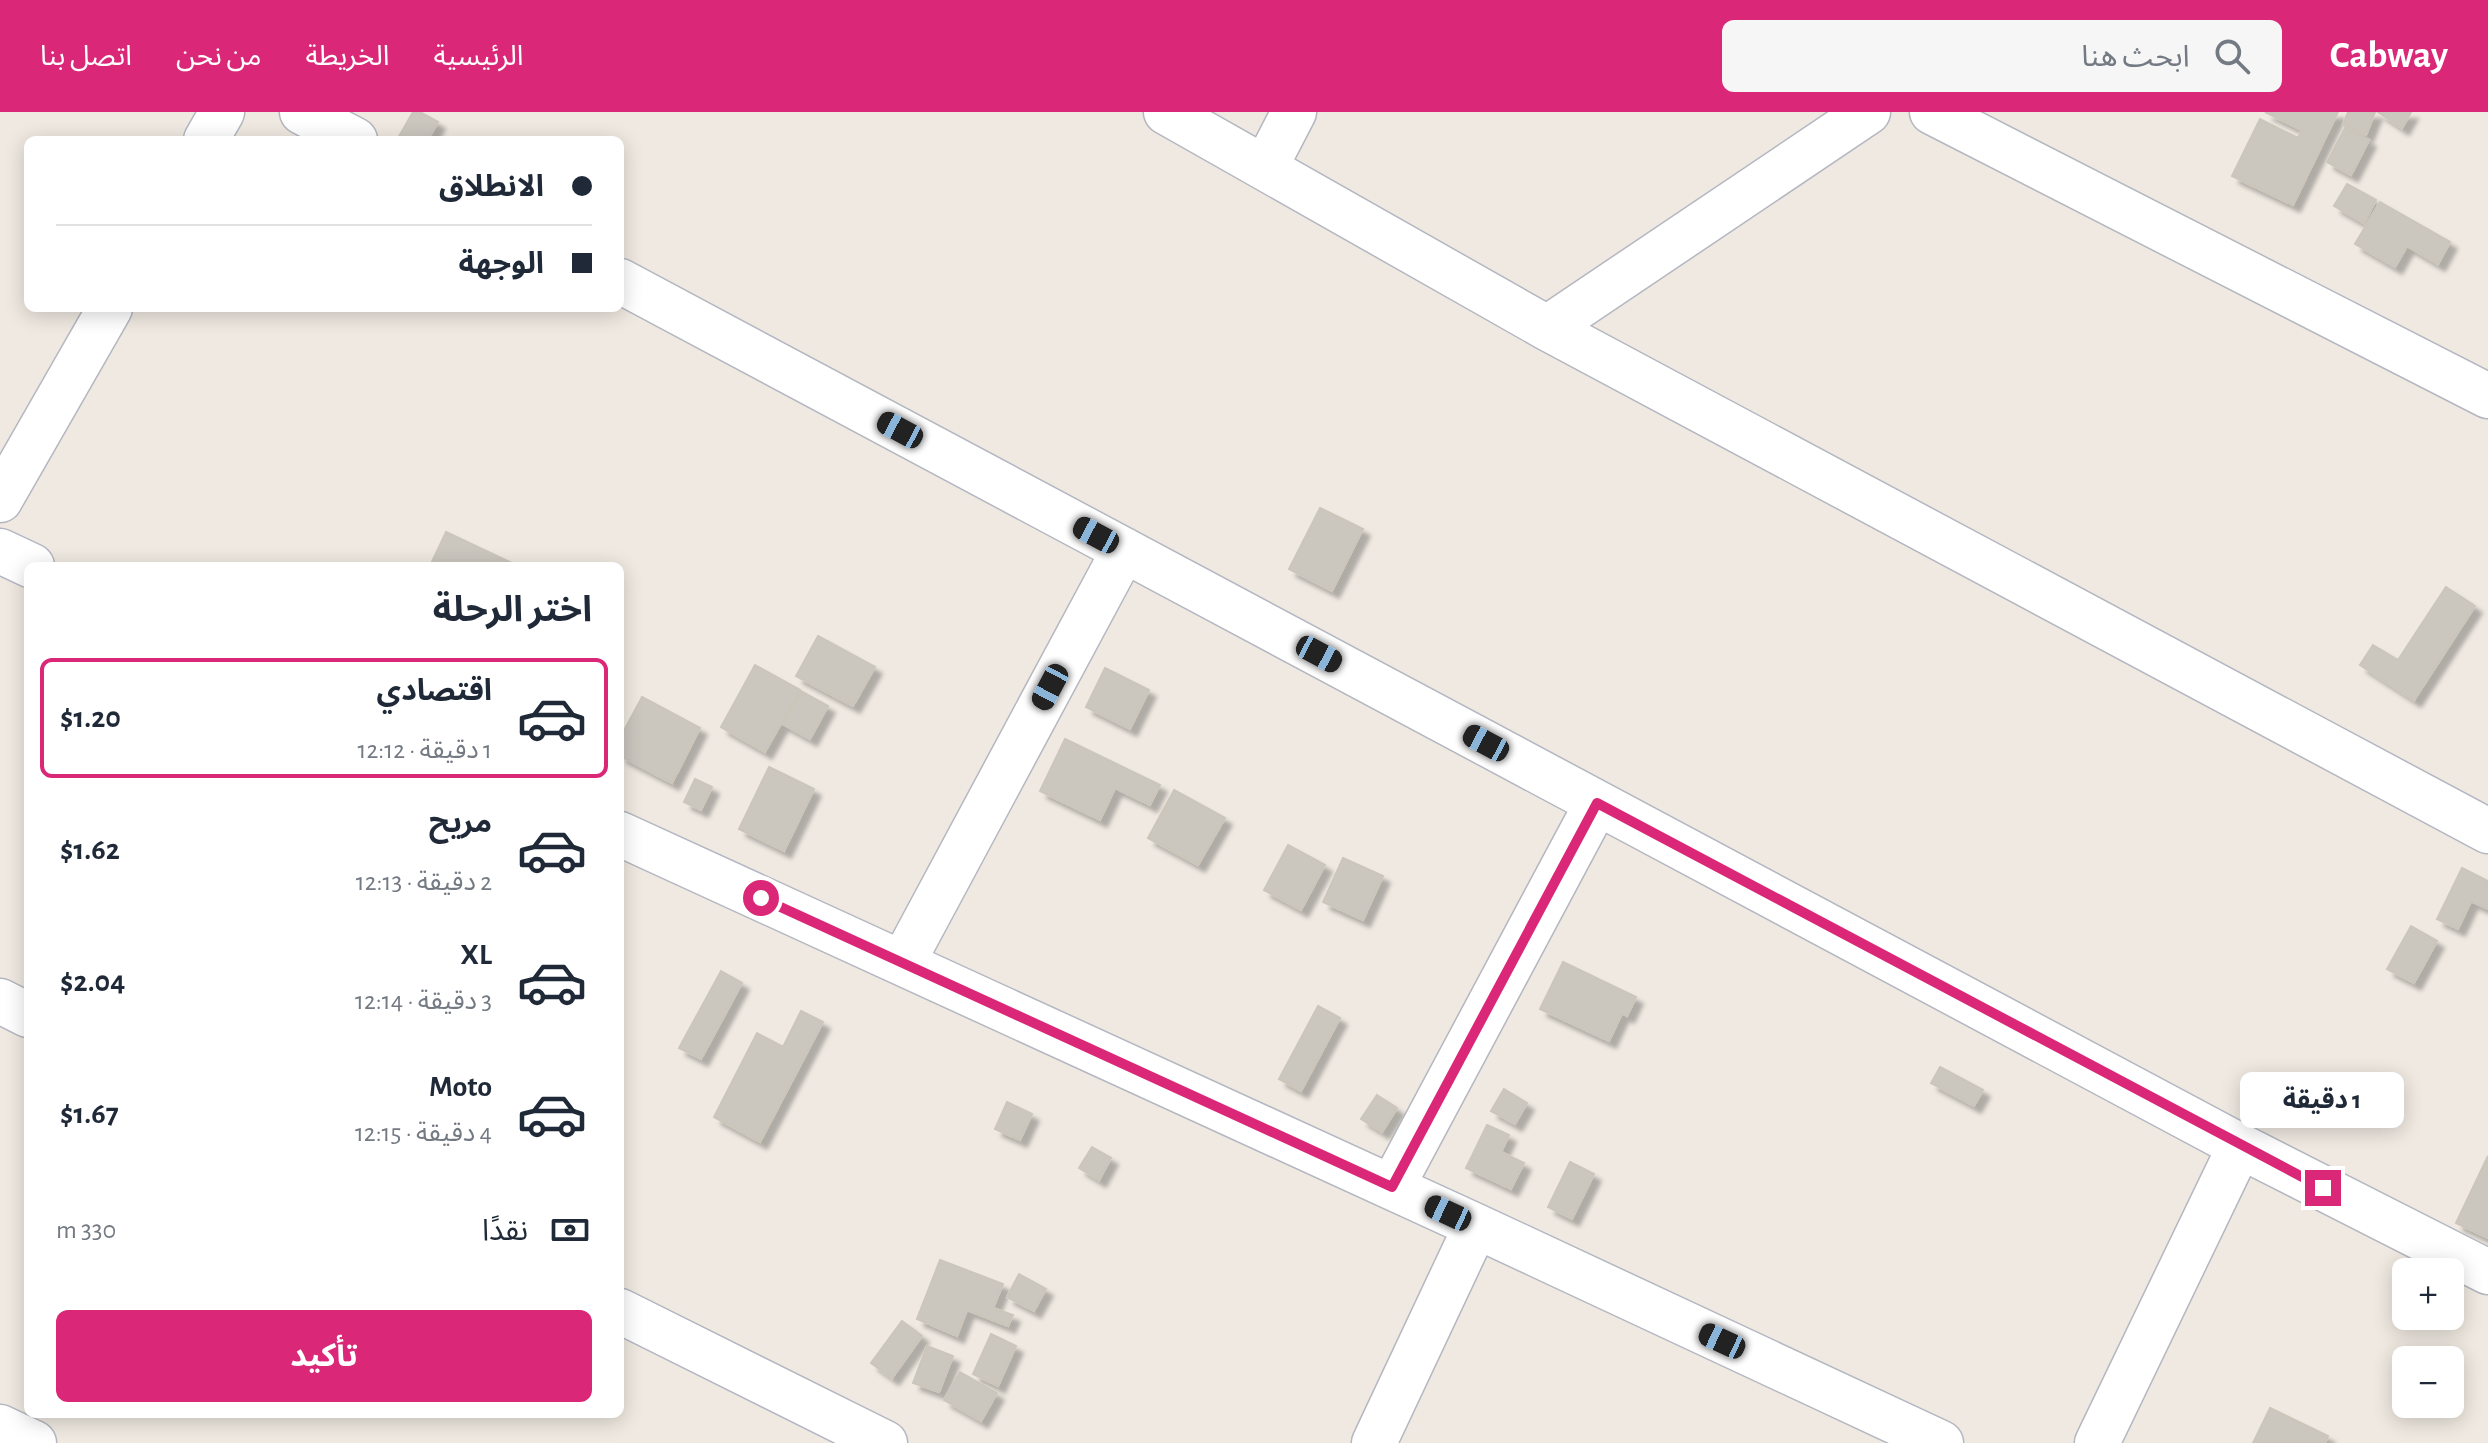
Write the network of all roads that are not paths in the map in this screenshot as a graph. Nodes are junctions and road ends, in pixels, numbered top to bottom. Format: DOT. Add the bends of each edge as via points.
graph roads {
  1 [pos="222,112"];
  2 [pos="302,112"];
  3 [pos="1166,112"];
  4 [pos="1294,112"];
  5 [pos="1868,112"];
  6 [pos="1932,112"];
  7 [pos="208,136"];
  8 [pos="347,136"];
  9 [pos="1265,168"];
  10 [pos="624,283"];
  11 [pos="108,312"];
  12 [pos="1547,328"];
  13 [pos="2488,396"];
  14 [pos="0,500"];
  15 [pos="1124,550"];
  16 [pos="0,551"];
  17 [pos="24,562"];
  18 [pos="1597,803"];
  19 [pos="2488,831"];
  20 [pos="624,836"];
  21 [pos="903,962"];
  22 [pos="0,1001"];
  23 [pos="24,1013"];
  24 [pos="2240,1146"];
  25 [pos="1392,1187"];
  26 [pos="1476,1226"];
  27 [pos="2488,1272"];
  28 [pos="624,1313"];
  29 [pos="0,1427"];
  30 [pos="34,1443"];
  31 [pos="885,1443"];
  32 [pos="1374,1443"];
  33 [pos="1941,1443"];
  34 [pos="2097,1443"];
  1 -- 7 [label="street"];
  2 -- 8 [label="street"];
  3 -- 9 [label="street"];
  4 -- 9 [label="street"];
  5 -- 12 [label="street"];
  6 -- 13 [label="street"];
  9 -- 12 [label="street"];
  10 -- 15 [label="street"];
  11 -- 14 [label="street"];
  12 -- 19 [label="street"];
  15 -- 18 [label="street"];
  15 -- 21 [label="street"];
  16 -- 17 [label="street"];
  18 -- 24 [label="street"];
  18 -- 25 [label="street"];
  20 -- 21 [label="street"];
  21 -- 25 [label="street"];
  22 -- 23 [label="street"];
  24 -- 27 [label="street"];
  24 -- 34 [label="street"];
  25 -- 26 [label="street"];
  26 -- 32 [label="street"];
  26 -- 33 [label="street"];
  28 -- 31 [label="street"];
  29 -- 30 [label="street"];
}
